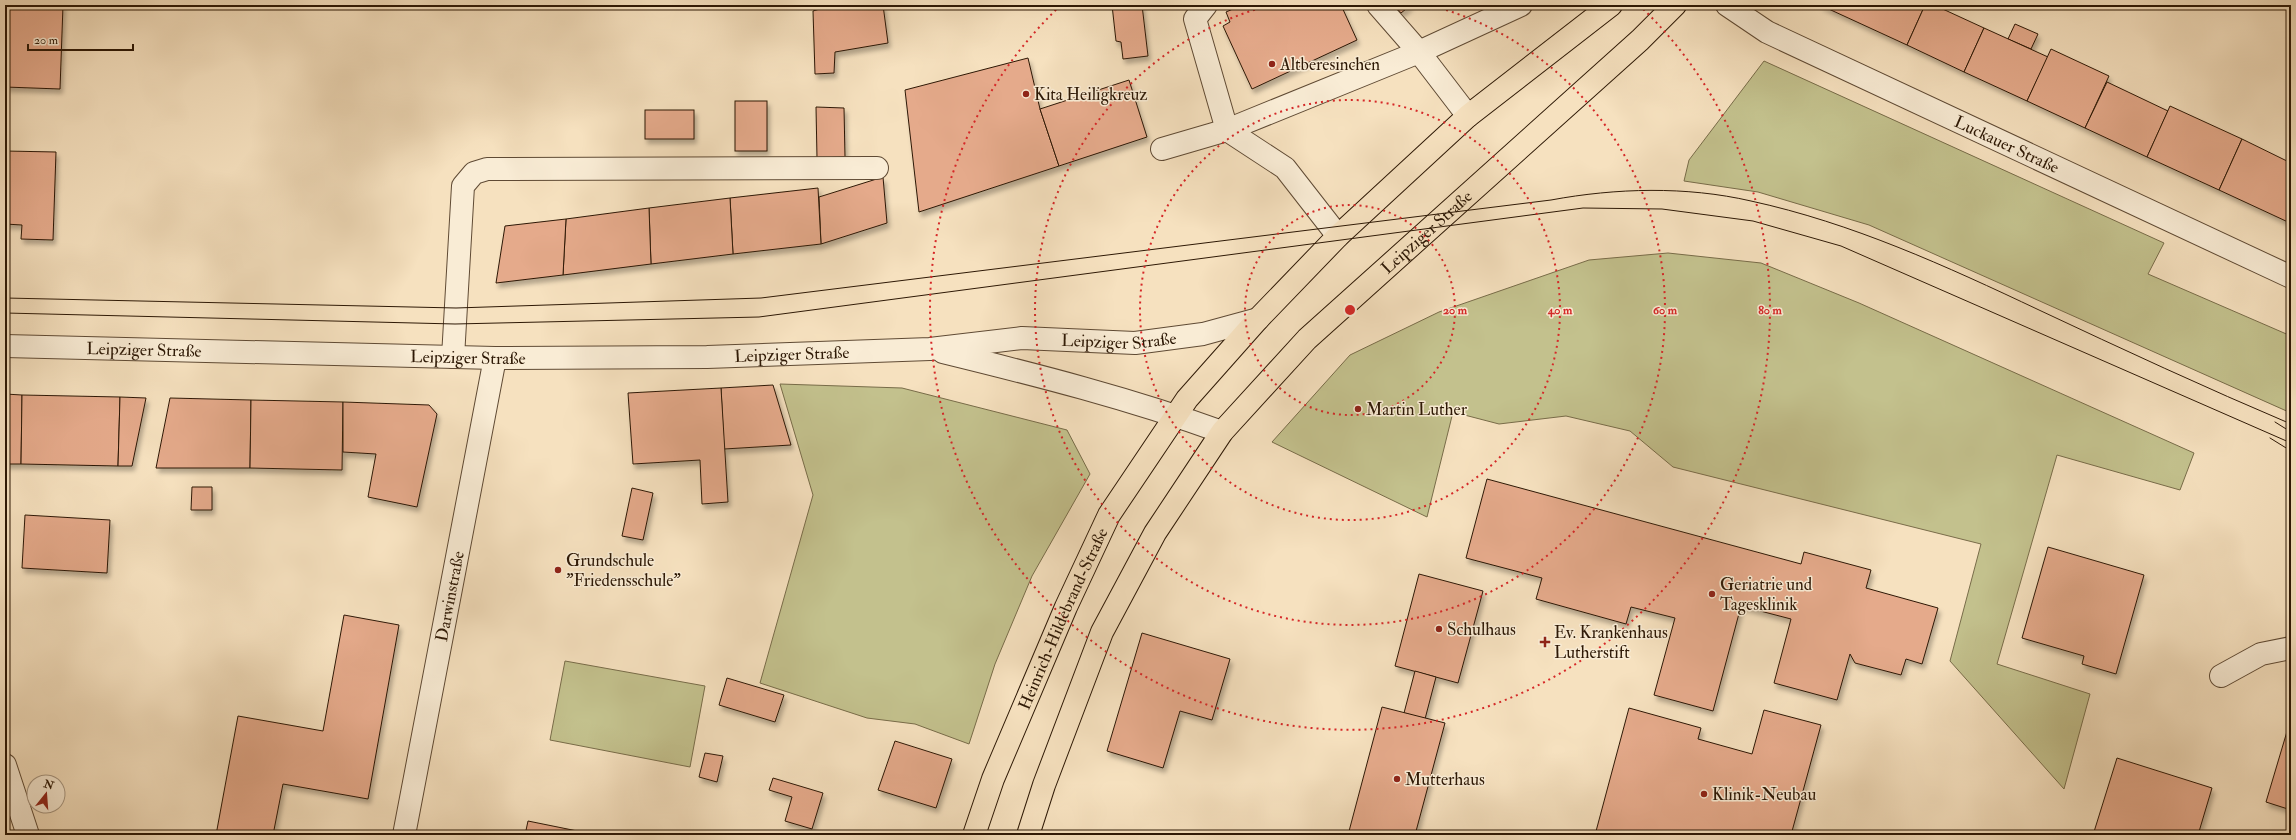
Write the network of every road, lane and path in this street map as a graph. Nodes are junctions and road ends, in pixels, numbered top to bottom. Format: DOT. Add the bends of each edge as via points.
graph roads {
  1 [pos="1206,5"];
  2 [pos="1378,5"];
  3 [pos="1521,5"];
  4 [pos="1675,5"];
  5 [pos="1727,5"];
  6 [pos="1600,8"];
  7 [pos="1419,52"];
  8 [pos="1468,116"];
  9 [pos="1227,130"];
  10 [pos="1162,149"];
  11 [pos="877,168"];
  12 [pos="1338,236"];
  13 [pos="2291,277"];
  14 [pos="1258,319"];
  15 [pos="5,346"];
  16 [pos="930,349"];
  17 [pos="453,357"];
  18 [pos="495,358"];
  19 [pos="1175,415"];
  20 [pos="1222,432"];
  21 [pos="2291,648"];
  22 [pos="2221,676"];
  23 [pos="5,765"];
  24 [pos="28,835"];
  25 [pos="404,835"];
  26 [pos="974,835"];
  27 [pos="1028,835"];
  1 -- 9 [label="street" via="1195,19"];
  2 -- 7 [label="street"];
  3 -- 7 [label="street"];
  4 -- 20 [label="main road, Leipziger Straße" via="1640,40 1307,339"];
  5 -- 13 [label="street, Luckauer Straße" via="1767,32"];
  6 -- 8 [label="main road"];
  7 -- 8 [label="street"];
  7 -- 9 [label="street"];
  8 -- 12 [label="main road"];
  9 -- 10 [label="street"];
  9 -- 12 [label="street" via="1285,168"];
  11 -- 17 [label="street" via="487,169 474,172 463,186"];
  12 -- 14 [label="main road"];
  14 -- 16 [label="street, Leipziger Straße" via="1203,334 1135,343 1022,338"];
  14 -- 19 [label="main road"];
  15 -- 17 [label="street, Leipziger Straße"];
  16 -- 18 [label="street, Leipziger Straße" via="707,358"];
  16 -- 19 [label="street, Leipziger Straße" via="1060,381"];
  17 -- 18 [label="street, Leipziger Straße"];
  18 -- 25 [label="street, Darwinstraße"];
  19 -- 20 [label="street, Leipziger Straße"];
  19 -- 26 [label="main road, Heinrich-Hildebrand-Straße" via="1109,514 1066,607 996,772"];
  20 -- 27 [label="main road" via="1155,533 1102,632 1044,785"];
  21 -- 22 [label="street" via="2261,654"];
  23 -- 24 [label="street"];
}
